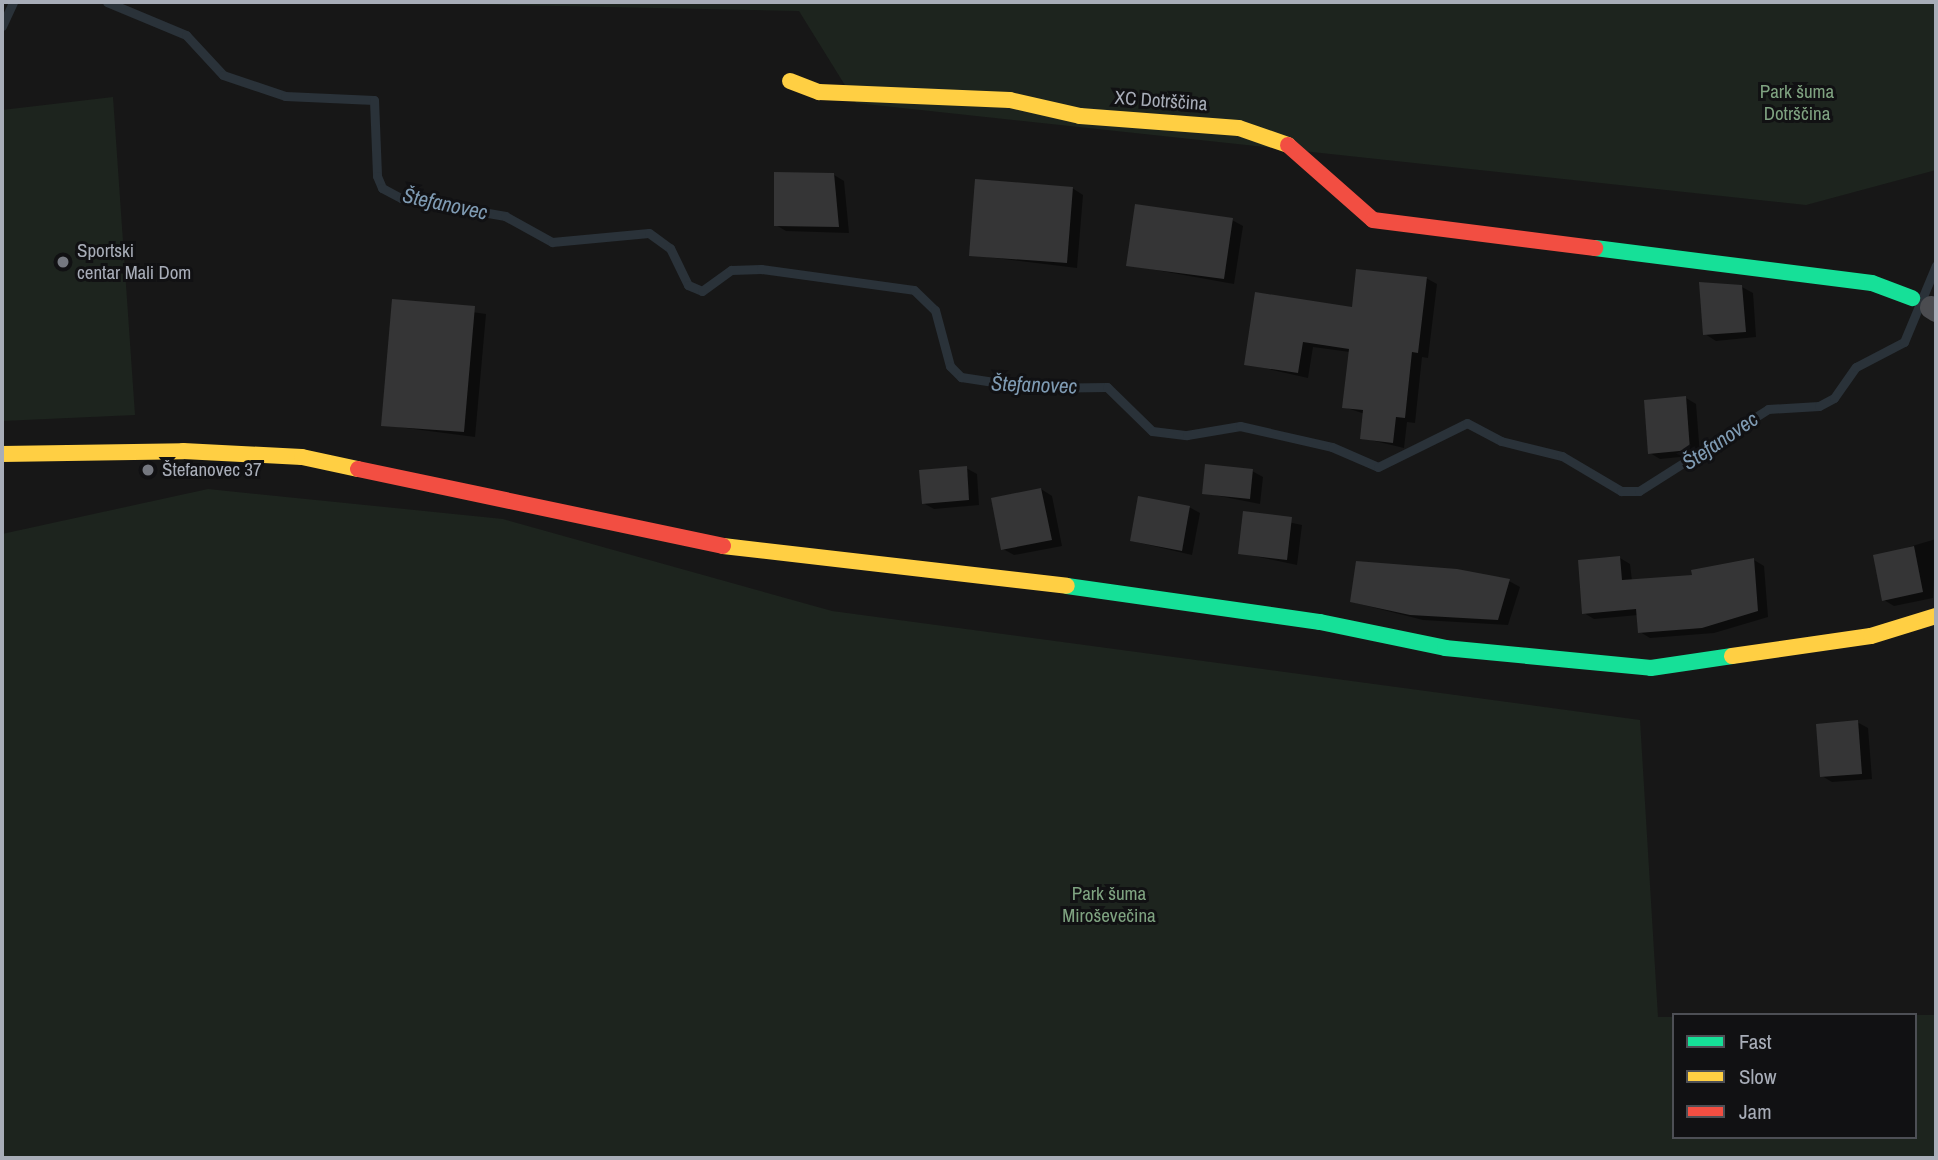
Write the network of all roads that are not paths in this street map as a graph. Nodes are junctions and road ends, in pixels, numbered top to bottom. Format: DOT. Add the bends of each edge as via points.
graph roads {
  1 [pos="790,81"];
  2 [pos="1927,305"];
  3 [pos="2,454"];
  4 [pos="1936,616"];
  1 -- 2 [label="street, XC Dotrščina" via="819,92 1010,100 1080,116 1239,128 1280,138 1373,220 1872,283"];
  3 -- 4 [label="street" via="183,451 302,457 768,556 1069,586 1320,622 1445,648 1651,668 1871,636"];
}
